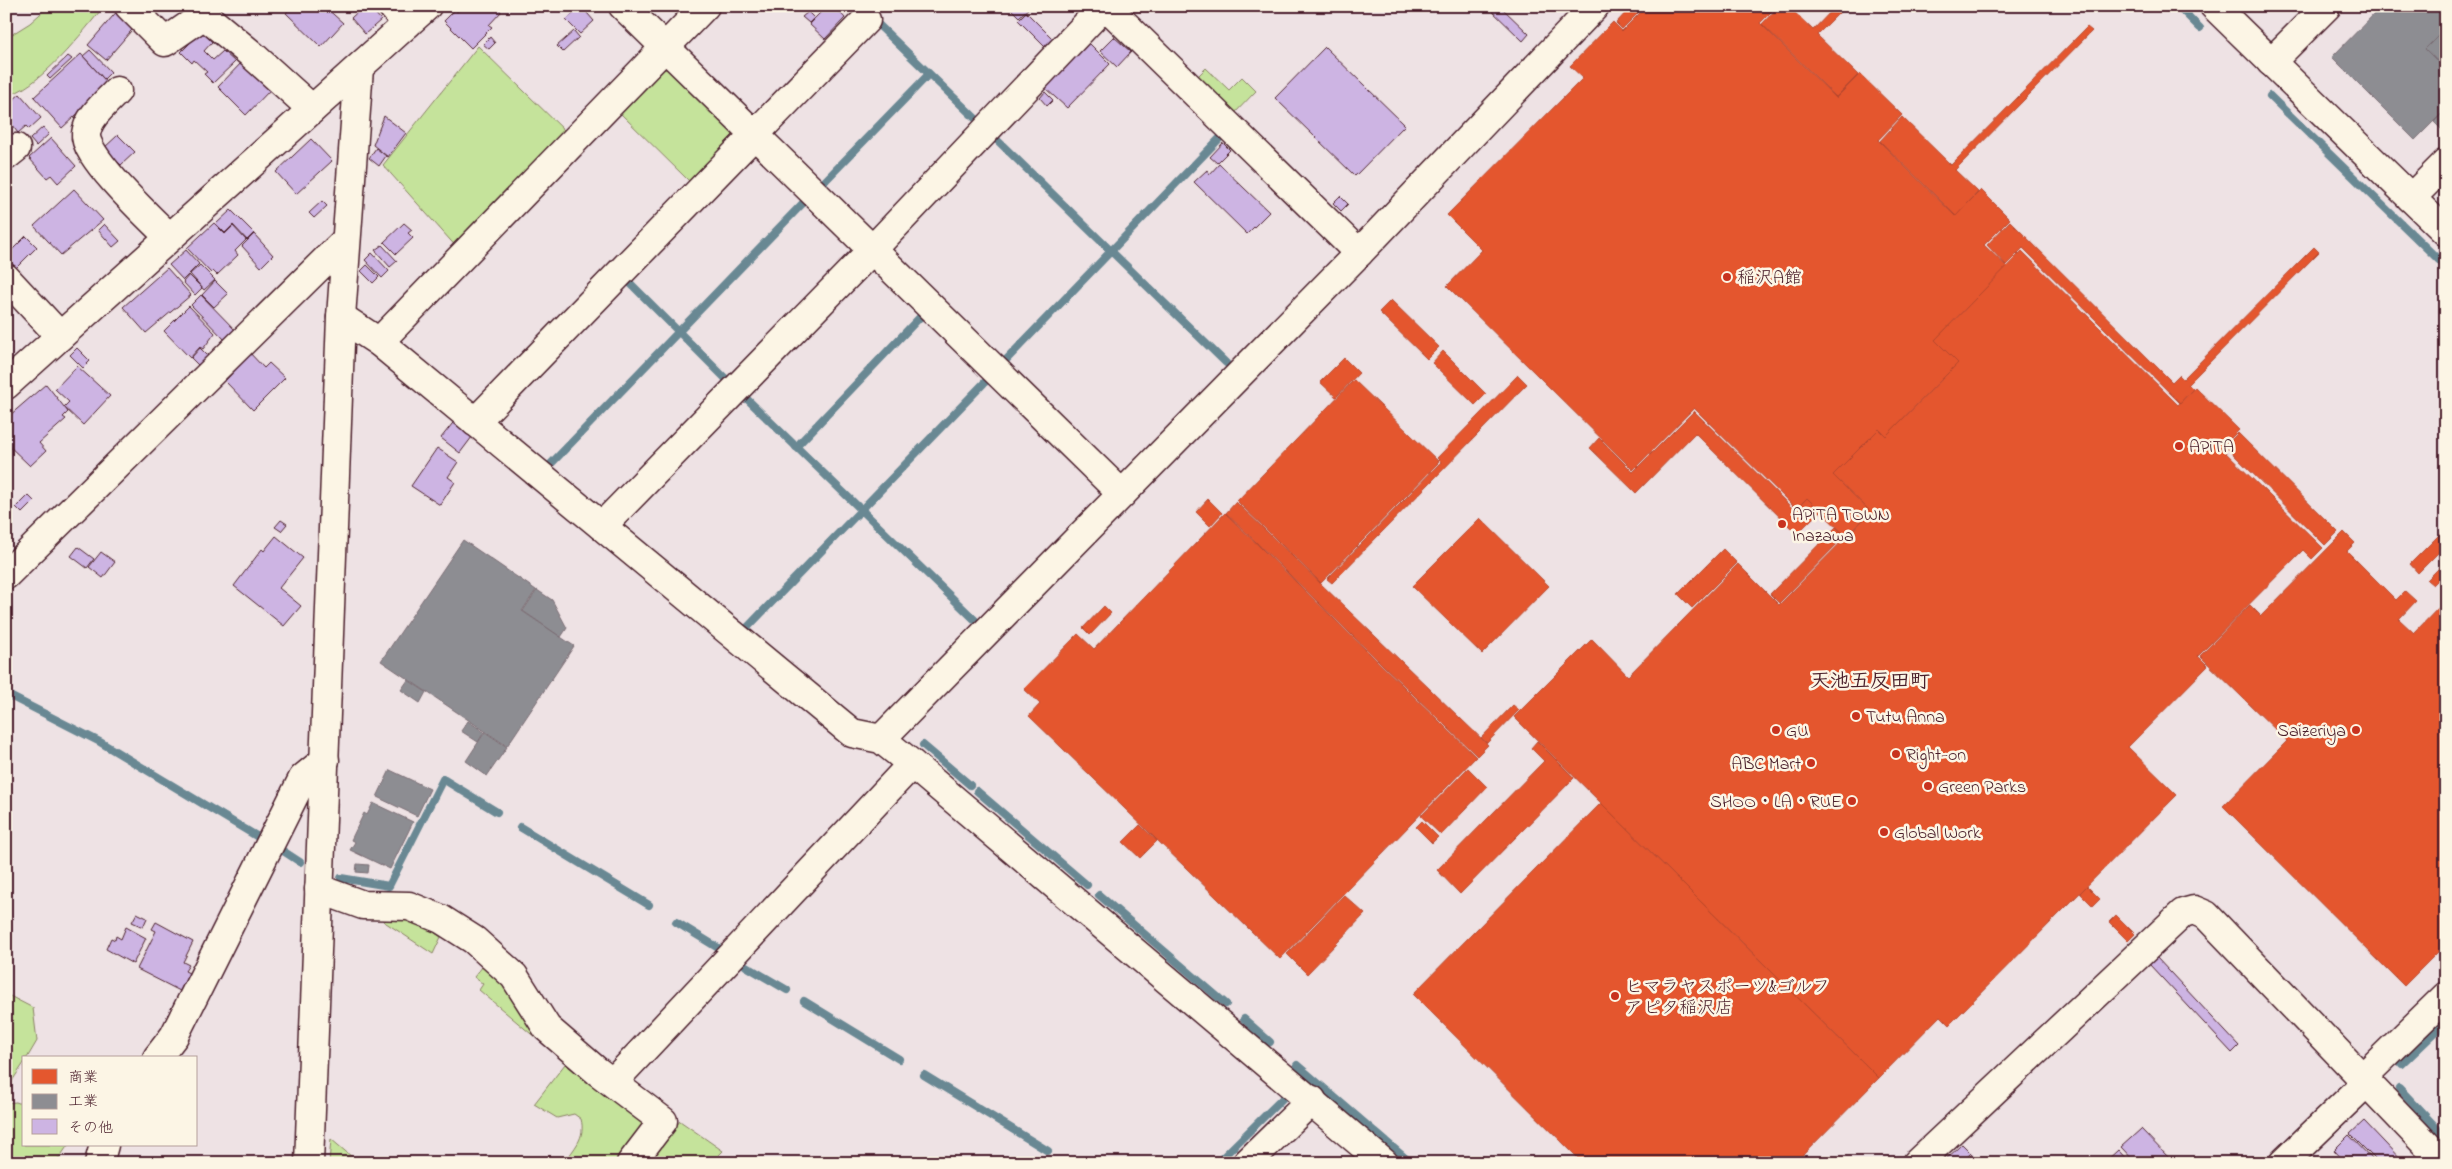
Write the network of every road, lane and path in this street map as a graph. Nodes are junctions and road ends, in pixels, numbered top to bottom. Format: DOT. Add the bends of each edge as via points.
graph roads {
  1 [pos="129,6"];
  2 [pos="623,6"];
  3 [pos="705,6"];
  4 [pos="1105,6"];
  5 [pos="1595,6"];
  6 [pos="2214,6"];
  7 [pos="2327,6"];
  8 [pos="409,12"];
  9 [pos="866,20"];
  10 [pos="665,48"];
  11 [pos="2271,62"];
  12 [pos="359,68"];
  13 [pos="117,91"];
  14 [pos="312,109"];
  15 [pos="755,135"];
  16 [pos="2446,163"];
  17 [pos="2411,198"];
  18 [pos="2446,232"];
  19 [pos="169,238"];
  20 [pos="346,240"];
  21 [pos="872,250"];
  22 [pos="1359,253"];
  23 [pos="6,278"];
  24 [pos="341,317"];
  25 [pos="60,336"];
  26 [pos="379,342"];
  27 [pos="6,385"];
  28 [pos="475,422"];
  29 [pos="1122,494"];
  30 [pos="602,526"];
  31 [pos="6,576"];
  32 [pos="881,739"];
  33 [pos="325,760"];
  34 [pos="912,764"];
  35 [pos="319,889"];
  36 [pos="2446,996"];
  37 [pos="159,1056"];
  38 [pos="2365,1080"];
  39 [pos="613,1082"];
  40 [pos="1312,1100"];
  41 [pos="104,1146"];
  42 [pos="99,1163"];
  43 [pos="309,1163"];
  44 [pos="631,1163"];
  45 [pos="1248,1163"];
  46 [pos="1384,1163"];
  47 [pos="1917,1163"];
  48 [pos="2283,1163"];
  49 [pos="2444,1163"];
  1 -- 14 [label="street" via="165,42 204,15"];
  2 -- 10 [label="street"];
  3 -- 10 [label="street"];
  4 -- 21 [label="street"];
  4 -- 22 [label="street"];
  5 -- 22 [label="street"];
  6 -- 11 [label="street"];
  7 -- 11 [label="street"];
  8 -- 12 [label="street"];
  9 -- 15 [label="street"];
  10 -- 15 [label="street"];
  10 -- 26 [label="street"];
  11 -- 17 [label="street"];
  12 -- 14 [label="street"];
  12 -- 20 [label="street"];
  13 -- 19 [label="street" via="90,120 85,135 89,149 117,184"];
  14 -- 19 [label="street"];
  15 -- 21 [label="street"];
  15 -- 28 [label="street"];
  16 -- 17 [label="street"];
  17 -- 18 [label="street"];
  19 -- 25 [label="street"];
  20 -- 24 [label="street"];
  20 -- 31 [label="street"];
  21 -- 29 [label="street"];
  21 -- 30 [label="street"];
  22 -- 29 [label="street"];
  23 -- 25 [label="street"];
  24 -- 26 [label="street"];
  24 -- 33 [label="street"];
  25 -- 27 [label="street"];
  26 -- 28 [label="street"];
  28 -- 30 [label="street"];
  29 -- 32 [label="street"];
  30 -- 32 [label="street" via="852,733"];
  32 -- 34 [label="street"];
  33 -- 35 [label="street"];
  33 -- 37 [label="street" via="303,778 174,1036"];
  34 -- 39 [label="street"];
  34 -- 40 [label="street"];
  35 -- 39 [label="street" via="363,905 409,906 441,919 474,940 514,976 547,1028"];
  35 -- 43 [label="street"];
  36 -- 38 [label="street"];
  38 -- 47 [label="street" via="2206,916 2194,910 2184,913"];
  38 -- 48 [label="street"];
  38 -- 49 [label="street"];
  39 -- 44 [label="street" via="663,1121"];
  40 -- 45 [label="street"];
  40 -- 46 [label="street"];
  41 -- 42 [label="street"];
}
